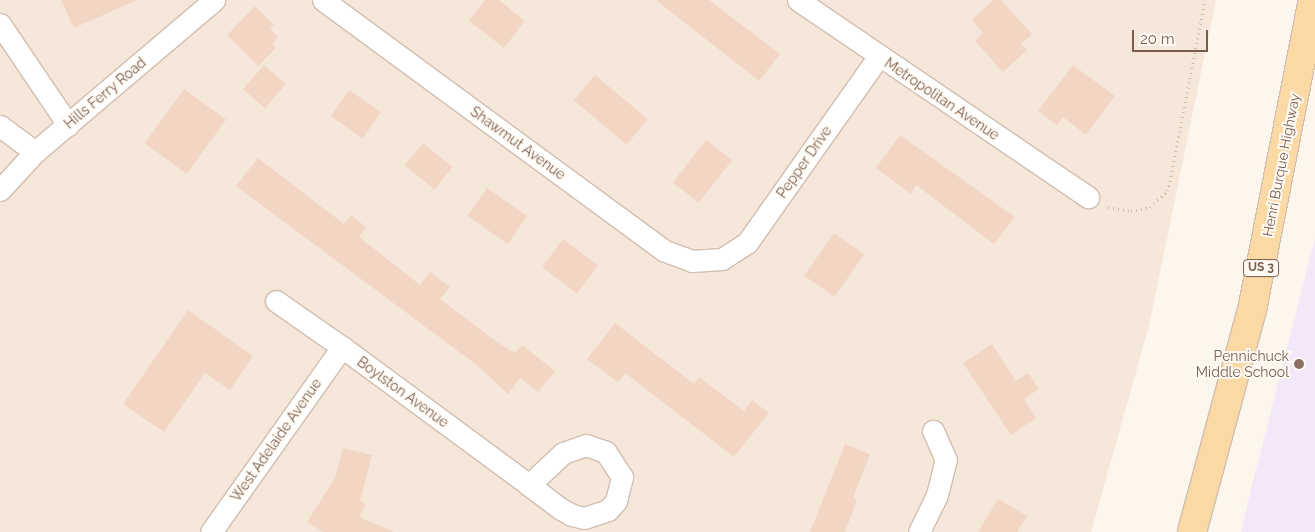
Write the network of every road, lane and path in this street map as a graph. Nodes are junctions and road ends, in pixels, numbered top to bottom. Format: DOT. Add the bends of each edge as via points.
graph roads {
  1 [pos="214,0"];
  2 [pos="323,0"];
  3 [pos="798,0"];
  4 [pos="1205,0"];
  5 [pos="1313,0"];
  6 [pos="0,24"];
  7 [pos="878,57"];
  8 [pos="68,125"];
  9 [pos="0,126"];
  10 [pos="35,152"];
  11 [pos="0,190"];
  12 [pos="1088,196"];
  13 [pos="722,259"];
  14 [pos="276,301"];
  15 [pos="342,347"];
  16 [pos="933,431"];
  17 [pos="529,485"];
  18 [pos="211,532"];
  19 [pos="919,532"];
  20 [pos="1192,532"];
  1 -- 8 [label="street, Hills Ferry Road"];
  2 -- 13 [label="street, Shawmut Avenue" via="665,251 692,261"];
  3 -- 7 [label="street, Metropolitan Avenue"];
  4 -- 12 [label="path" via="1168,191 1150,207 1131,211 1110,208"];
  5 -- 20 [label="main road, Henri Burque Highway / US 3" via="1252,310"];
  6 -- 8 [label="street"];
  7 -- 12 [label="street, Metropolitan Avenue"];
  7 -- 13 [label="street, Pepper Drive" via="747,243"];
  8 -- 10 [label="street, Hills Ferry Road"];
  9 -- 10 [label="street"];
  10 -- 11 [label="street, Hills Ferry Road"];
  14 -- 15 [label="street, Boylston Avenue"];
  15 -- 17 [label="street, Boylston Avenue"];
  15 -- 18 [label="street, West Adelaide Avenue"];
  16 -- 19 [label="street" via="946,460 936,495"];
}
